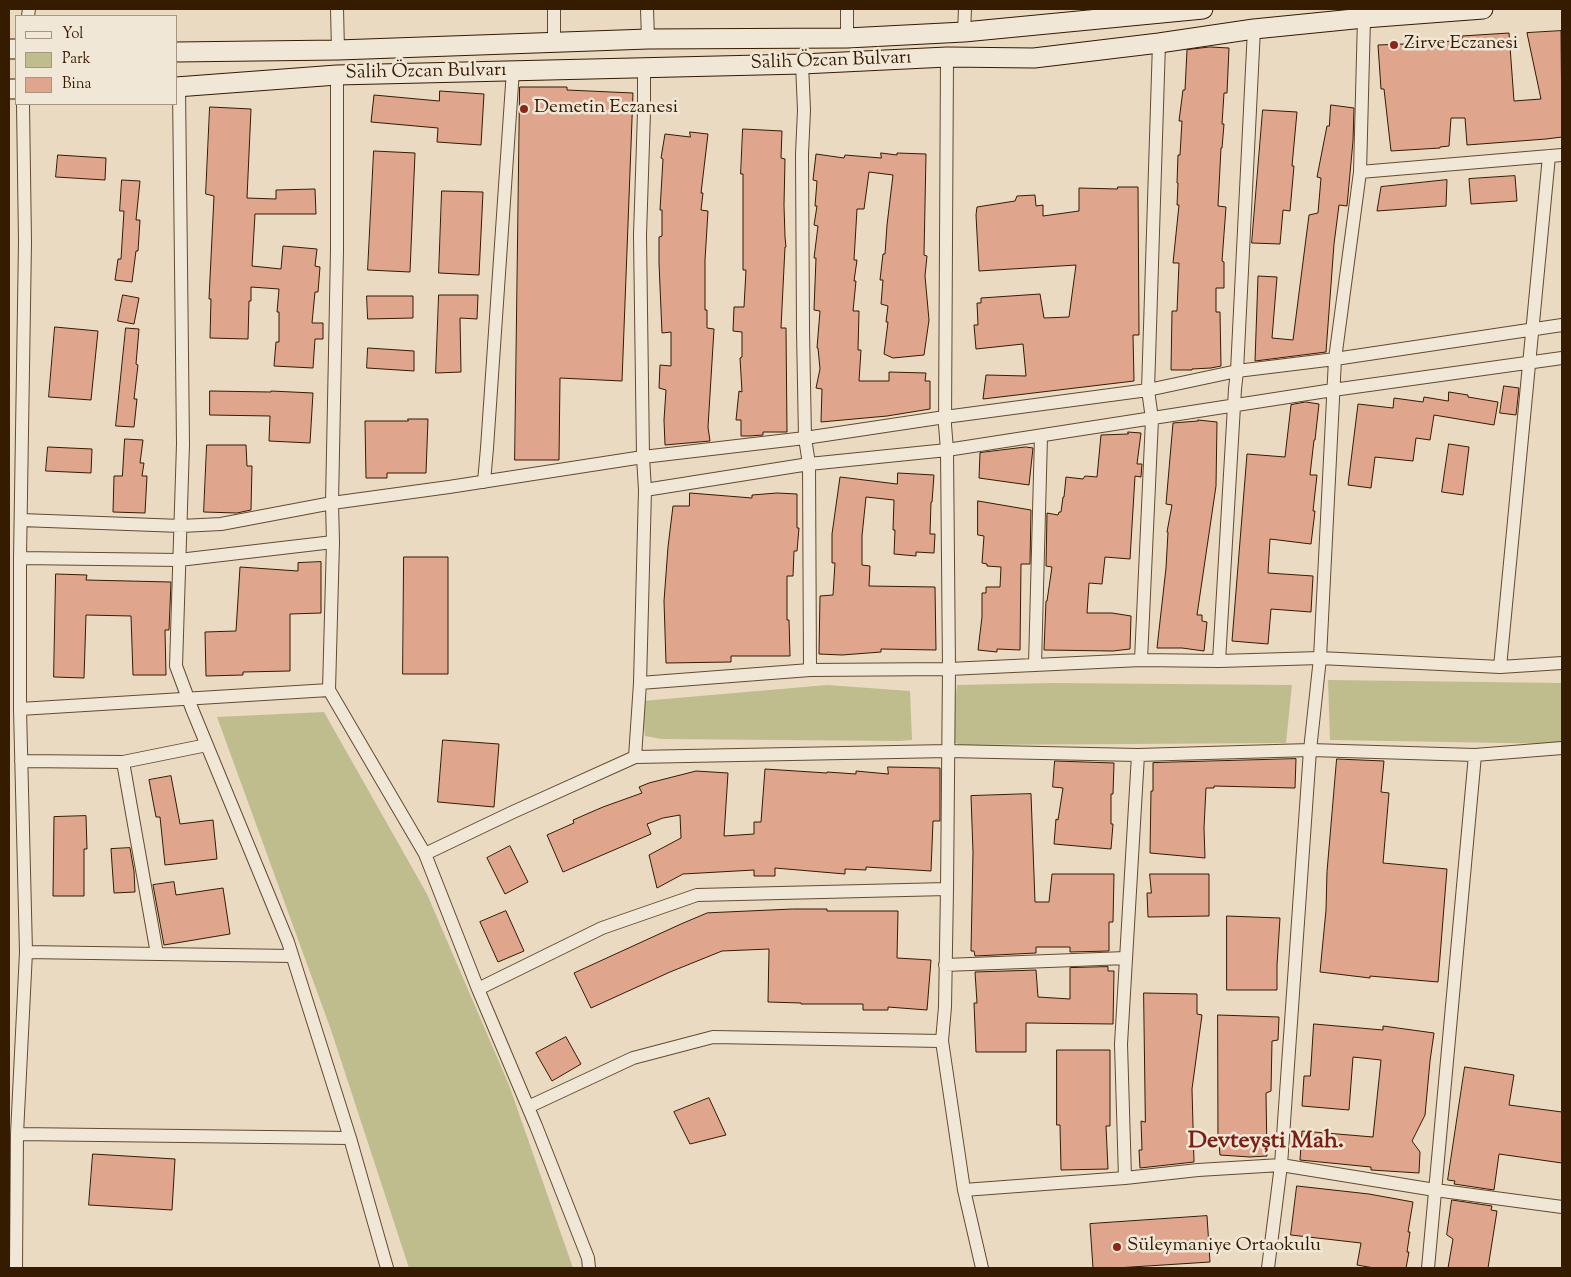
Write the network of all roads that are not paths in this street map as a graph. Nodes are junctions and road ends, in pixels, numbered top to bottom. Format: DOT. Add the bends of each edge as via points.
graph roads {
  1 [pos="337,9"];
  2 [pos="554,9"];
  3 [pos="647,9"];
  4 [pos="847,9"];
  5 [pos="965,9"];
  6 [pos="1203,9"];
  7 [pos="1483,9"];
  8 [pos="1364,18"];
  9 [pos="1254,30"];
  10 [pos="964,32"];
  11 [pos="847,38"];
  12 [pos="648,39"];
  13 [pos="554,42"];
  14 [pos="1159,43"];
  15 [pos="338,50"];
  16 [pos="178,52"];
  17 [pos="947,57"];
  18 [pos="802,64"];
  19 [pos="644,68"];
  20 [pos="513,70"];
  21 [pos="337,75"];
  22 [pos="178,87"];
  23 [pos="23,105"];
  24 [pos="1556,155"];
  25 [pos="1360,172"];
  26 [pos="1562,325"];
  27 [pos="1532,329"];
  28 [pos="1562,358"];
  29 [pos="1335,359"];
  30 [pos="1529,362"];
  31 [pos="1237,372"];
  32 [pos="1148,390"];
  33 [pos="1333,390"];
  34 [pos="1234,406"];
  35 [pos="945,417"];
  36 [pos="1152,419"];
  37 [pos="1041,436"];
  38 [pos="805,438"];
  39 [pos="947,450"];
  40 [pos="643,457"];
  41 [pos="809,464"];
  42 [pos="484,482"];
  43 [pos="645,490"];
  44 [pos="332,503"];
  45 [pos="21,520"];
  46 [pos="181,526"];
  47 [pos="333,542"];
  48 [pos="20,558"];
  49 [pos="179,560"];
  50 [pos="1320,658"];
  51 [pos="1141,660"];
  52 [pos="1220,661"];
  53 [pos="1562,663"];
  54 [pos="1035,665"];
  55 [pos="1500,667"];
  56 [pos="949,669"];
  57 [pos="810,670"];
  58 [pos="640,683"];
  59 [pos="329,690"];
  60 [pos="188,698"];
  61 [pos="20,709"];
  62 [pos="207,746"];
  63 [pos="1562,748"];
  64 [pos="1310,750"];
  65 [pos="948,751"];
  66 [pos="1138,755"];
  67 [pos="1475,755"];
  68 [pos="635,756"];
  69 [pos="21,761"];
  70 [pos="123,762"];
  71 [pos="425,854"];
  72 [pos="947,889"];
  73 [pos="26,952"];
  74 [pos="157,954"];
  75 [pos="292,956"];
  76 [pos="1126,958"];
  77 [pos="945,965"];
  78 [pos="478,989"];
  79 [pos="942,1041"];
  80 [pos="528,1107"];
  81 [pos="18,1134"];
  82 [pos="350,1138"];
  83 [pos="1280,1165"];
  84 [pos="1125,1178"];
  85 [pos="964,1190"];
  86 [pos="1435,1190"];
  87 [pos="1562,1207"];
  88 [pos="16,1268"];
  89 [pos="387,1268"];
  90 [pos="589,1268"];
  91 [pos="982,1268"];
  92 [pos="1268,1268"];
  93 [pos="1428,1268"];
  1 -- 15 [label="street"];
  2 -- 13 [label="street"];
  3 -- 12 [label="street"];
  4 -- 11 [label="street"];
  5 -- 10 [label="street"];
  6 -- 10 [label="main road, Salih Özcan Bulvarı"];
  7 -- 8 [label="main road, Salih Özcan Bulvarı"];
  8 -- 9 [label="main road, Salih Özcan Bulvarı"];
  8 -- 25 [label="street"];
  9 -- 14 [label="main road, Salih Özcan Bulvarı"];
  9 -- 31 [label="street"];
  10 -- 11 [label="main road, Salih Özcan Bulvarı"];
  11 -- 12 [label="main road, Salih Özcan Bulvarı"];
  12 -- 13 [label="main road, Salih Özcan Bulvarı"];
  13 -- 15 [label="main road, Salih Özcan Bulvarı"];
  14 -- 17 [label="main road, Salih Özcan Bulvarı" via="1034,58"];
  14 -- 32 [label="street"];
  15 -- 16 [label="main road, Salih Özcan Bulvarı"];
  17 -- 18 [label="main road, Salih Özcan Bulvarı"];
  17 -- 35 [label="street"];
  18 -- 19 [label="main road, Salih Özcan Bulvarı"];
  18 -- 38 [label="street"];
  19 -- 20 [label="main road, Salih Özcan Bulvarı"];
  19 -- 40 [label="street" via="640,235"];
  20 -- 21 [label="main road, Salih Özcan Bulvarı"];
  20 -- 42 [label="street"];
  21 -- 22 [label="main road, Salih Özcan Bulvarı"];
  21 -- 44 [label="street"];
  22 -- 46 [label="street" via="183,444"];
  23 -- 45 [label="street" via="25,242"];
  24 -- 25 [label="street"];
  24 -- 27 [label="street"];
  25 -- 29 [label="street"];
  26 -- 27 [label="street"];
  27 -- 29 [label="street"];
  27 -- 30 [label="street"];
  28 -- 30 [label="street"];
  29 -- 31 [label="street"];
  29 -- 33 [label="street"];
  30 -- 33 [label="street"];
  30 -- 55 [label="street"];
  31 -- 32 [label="street"];
  31 -- 34 [label="street"];
  32 -- 35 [label="street"];
  32 -- 36 [label="street"];
  33 -- 34 [label="street"];
  33 -- 50 [label="street"];
  34 -- 36 [label="street"];
  34 -- 52 [label="street"];
  35 -- 38 [label="street"];
  35 -- 39 [label="street"];
  36 -- 37 [label="street"];
  36 -- 51 [label="street"];
  37 -- 39 [label="street"];
  37 -- 54 [label="street"];
  38 -- 40 [label="street"];
  38 -- 41 [label="street"];
  39 -- 41 [label="street"];
  39 -- 56 [label="street"];
  40 -- 42 [label="street"];
  40 -- 43 [label="street"];
  41 -- 43 [label="street"];
  41 -- 57 [label="street"];
  42 -- 44 [label="street"];
  43 -- 58 [label="street"];
  44 -- 46 [label="street" via="221,524"];
  44 -- 47 [label="street"];
  45 -- 46 [label="street"];
  45 -- 48 [label="street"];
  46 -- 49 [label="street"];
  47 -- 49 [label="street"];
  47 -- 59 [label="street"];
  48 -- 49 [label="street"];
  48 -- 61 [label="street"];
  49 -- 60 [label="street" via="176,666"];
  50 -- 52 [label="street"];
  50 -- 55 [label="street"];
  50 -- 64 [label="street"];
  51 -- 52 [label="street"];
  51 -- 54 [label="street"];
  53 -- 55 [label="street"];
  54 -- 56 [label="street"];
  56 -- 57 [label="street"];
  56 -- 65 [label="street"];
  57 -- 58 [label="street"];
  58 -- 68 [label="street"];
  59 -- 60 [label="street"];
  59 -- 71 [label="street"];
  60 -- 61 [label="street"];
  60 -- 62 [label="street"];
  61 -- 69 [label="street"];
  62 -- 70 [label="street"];
  62 -- 75 [label="street"];
  63 -- 67 [label="street"];
  64 -- 66 [label="street"];
  64 -- 67 [label="street"];
  64 -- 83 [label="street"];
  65 -- 66 [label="street"];
  65 -- 68 [label="street"];
  65 -- 72 [label="street"];
  66 -- 76 [label="street"];
  67 -- 86 [label="street"];
  68 -- 71 [label="street"];
  69 -- 70 [label="street"];
  69 -- 73 [label="street"];
  70 -- 74 [label="street"];
  71 -- 78 [label="street"];
  72 -- 77 [label="street"];
  72 -- 78 [label="street" via="697,895 602,928"];
  73 -- 74 [label="street"];
  73 -- 81 [label="street"];
  74 -- 75 [label="street"];
  75 -- 82 [label="street"];
  76 -- 77 [label="street"];
  76 -- 84 [label="street" via="1121,1044"];
  77 -- 79 [label="street"];
  78 -- 80 [label="street"];
  79 -- 80 [label="street" via="713,1037 633,1058"];
  79 -- 85 [label="street"];
  80 -- 90 [label="street" via="588,1258"];
  81 -- 82 [label="street"];
  81 -- 88 [label="street"];
  82 -- 89 [label="street"];
  83 -- 84 [label="street"];
  83 -- 86 [label="street"];
  83 -- 92 [label="street"];
  84 -- 85 [label="street"];
  85 -- 91 [label="street"];
  86 -- 87 [label="street"];
  86 -- 93 [label="street"];
}
